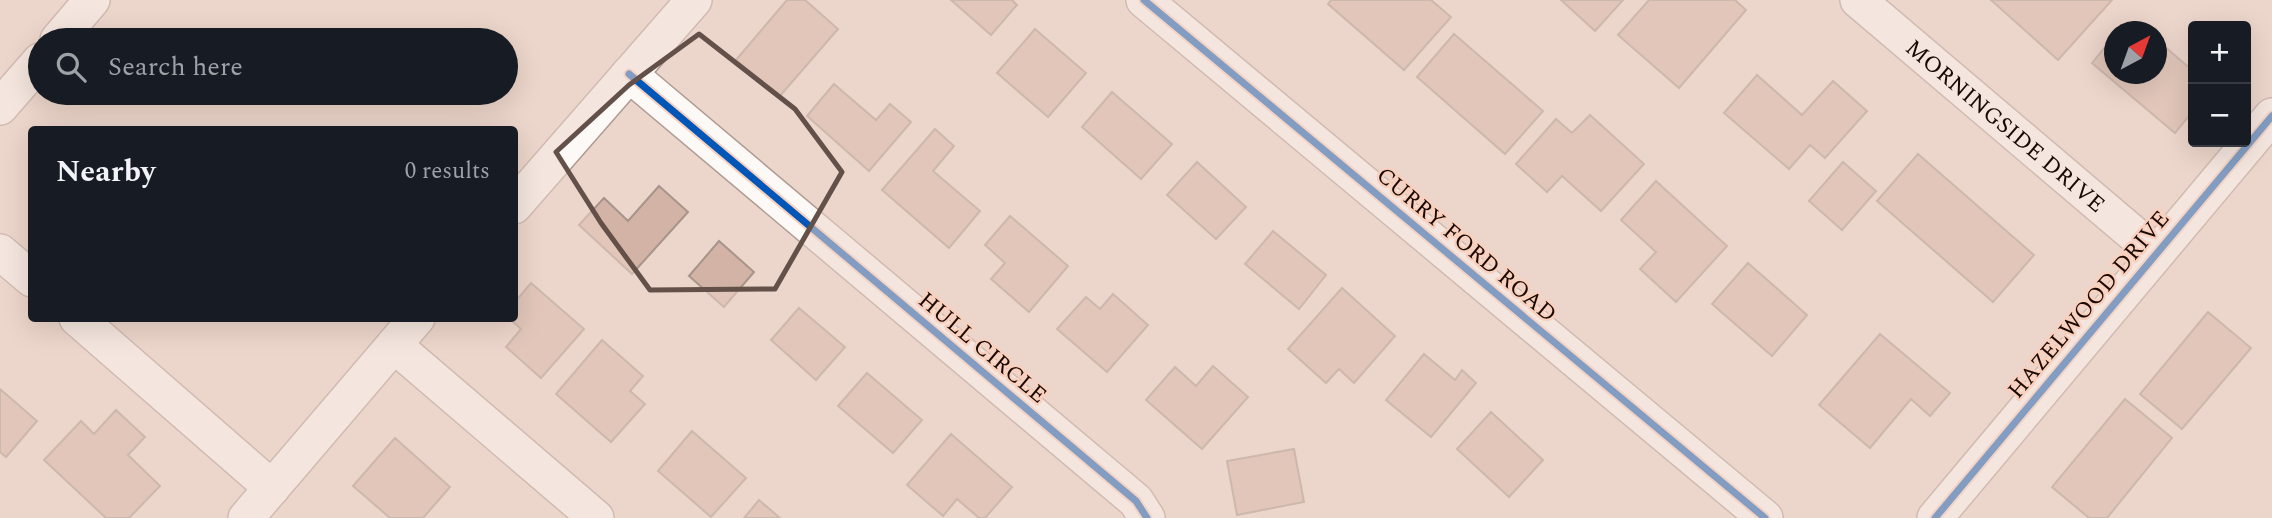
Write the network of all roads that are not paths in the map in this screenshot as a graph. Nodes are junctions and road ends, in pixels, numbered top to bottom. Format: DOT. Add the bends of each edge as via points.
graph roads {
  1 [pos="92,0"];
  2 [pos="694,0"];
  3 [pos="1144,0"];
  4 [pos="1858,0"];
  5 [pos="68,28"];
  6 [pos="629,74"];
  7 [pos="28,75"];
  8 [pos="0,107"];
  9 [pos="2272,116"];
  10 [pos="518,201"];
  11 [pos="0,252"];
  12 [pos="2156,253"];
  13 [pos="28,276"];
  14 [pos="82,322"];
  15 [pos="414,322"];
  16 [pos="394,345"];
  17 [pos="272,488"];
  18 [pos="246,518"];
  19 [pos="596,518"];
  20 [pos="1147,518"];
  21 [pos="1765,518"];
  22 [pos="1935,518"];
  1 -- 5 [label="street"];
  2 -- 6 [label="street"];
  3 -- 21 [label="street, CURRY FORD ROAD"];
  4 -- 12 [label="street, MORNINGSIDE DRIVE"];
  6 -- 10 [label="street"];
  6 -- 20 [label="street, HULL CIRCLE" via="1136,501"];
  7 -- 8 [label="street"];
  9 -- 12 [label="street, HAZELWOOD DRIVE"];
  11 -- 13 [label="street"];
  12 -- 22 [label="street, HAZELWOOD DRIVE"];
  14 -- 17 [label="street"];
  15 -- 16 [label="street"];
  16 -- 17 [label="street"];
  16 -- 19 [label="street"];
  17 -- 18 [label="street"];
}
